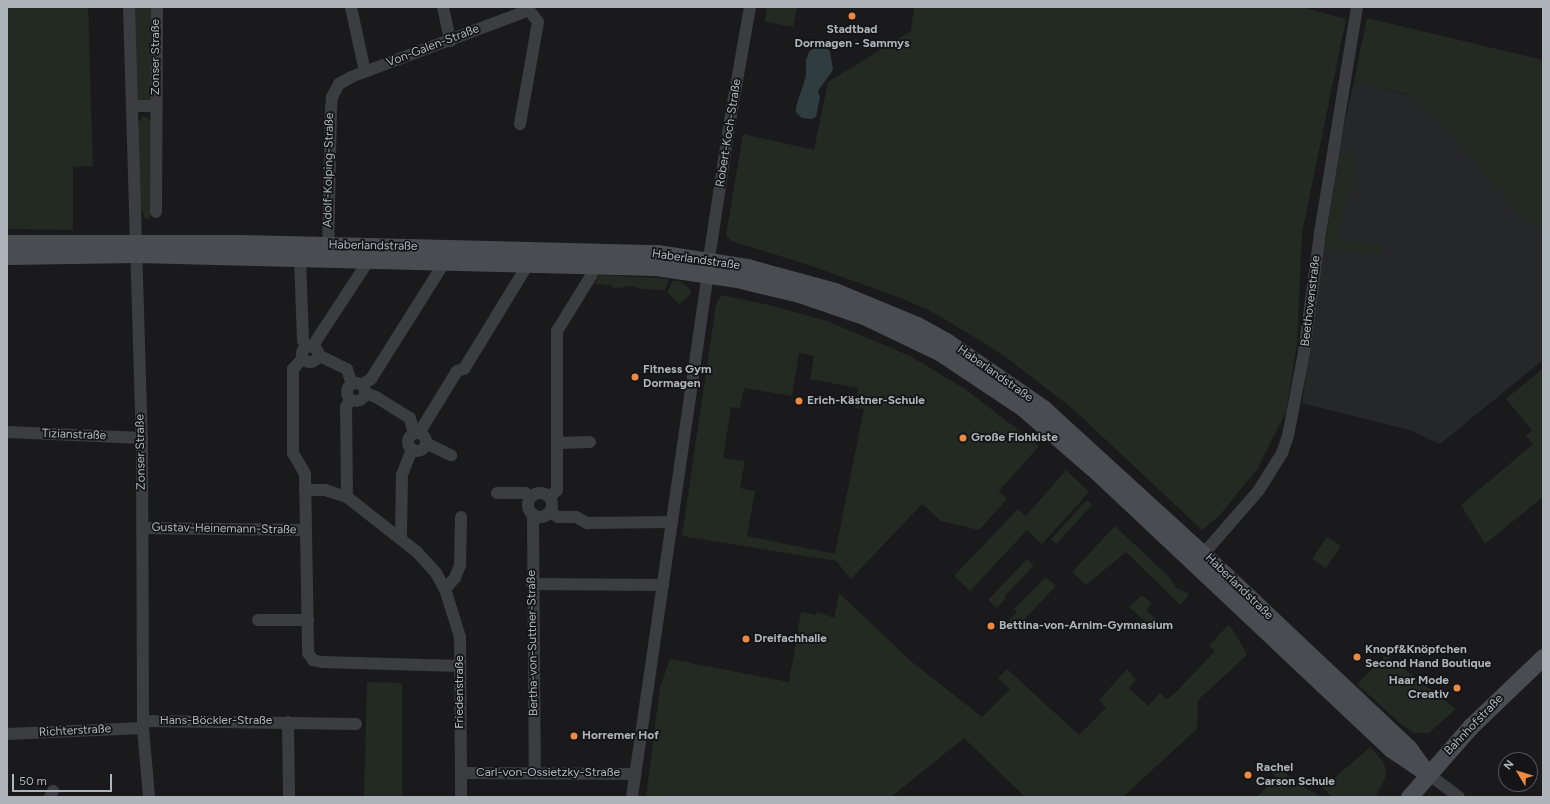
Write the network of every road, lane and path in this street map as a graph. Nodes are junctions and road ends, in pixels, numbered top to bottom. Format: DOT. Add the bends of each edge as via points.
graph roads {
  1 [pos="129,7"];
  2 [pos="157,7"];
  3 [pos="351,7"];
  4 [pos="443,7"];
  5 [pos="750,7"];
  6 [pos="1357,7"];
  7 [pos="529,8"];
  8 [pos="450,41"];
  9 [pos="365,72"];
  10 [pos="339,84"];
  11 [pos="132,106"];
  12 [pos="156,106"];
  13 [pos="520,124"];
  14 [pos="156,212"];
  15 [pos="7,243"];
  16 [pos="135,248"];
  17 [pos="328,251"];
  18 [pos="7,256"];
  19 [pos="300,258"];
  20 [pos="369,260"];
  21 [pos="444,263"];
  22 [pos="528,264"];
  23 [pos="593,266"];
  24 [pos="708,266"];
  25 [pos="310,352"];
  26 [pos="360,387"];
  27 [pos="7,432"];
  28 [pos="416,433"];
  29 [pos="142,438"];
  30 [pos="590,442"];
  31 [pos="426,443"];
  32 [pos="558,443"];
  33 [pos="412,448"];
  34 [pos="451,455"];
  35 [pos="305,490"];
  36 [pos="497,493"];
  37 [pos="347,497"];
  38 [pos="530,497"];
  39 [pos="550,497"];
  40 [pos="550,512"];
  41 [pos="533,514"];
  42 [pos="461,517"];
  43 [pos="672,522"];
  44 [pos="142,528"];
  45 [pos="306,530"];
  46 [pos="401,538"];
  47 [pos="1199,559"];
  48 [pos="532,584"];
  49 [pos="663,585"];
  50 [pos="445,589"];
  51 [pos="258,620"];
  52 [pos="308,620"];
  53 [pos="1543,656"];
  54 [pos="459,666"];
  55 [pos="288,722"];
  56 [pos="356,724"];
  57 [pos="143,725"];
  58 [pos="7,734"];
  59 [pos="461,773"];
  60 [pos="535,773"];
  61 [pos="1427,773"];
  62 [pos="635,774"];
  63 [pos="149,797"];
  64 [pos="289,797"];
  65 [pos="460,797"];
  66 [pos="632,797"];
  67 [pos="1409,797"];
  68 [pos="1460,797"];
  1 -- 11 [label="street, Zonser Straße"];
  2 -- 12 [label="street, Zonser Straße"];
  3 -- 9 [label="street"];
  4 -- 8 [label="street"];
  5 -- 24 [label="street, Robert-Koch-Straße"];
  6 -- 47 [label="street, Beethovenstraße" via="1324,204 1304,352 1288,436 1282,453 1259,490"];
  7 -- 8 [label="street, Von-Galen-Straße"];
  7 -- 13 [label="street" via="538,22"];
  8 -- 9 [label="street, Von-Galen-Straße"];
  9 -- 10 [label="street, Von-Galen-Straße"];
  10 -- 17 [label="street, Adolf-Kolping-Straße" via="332,97 330,111"];
  11 -- 12 [label="street, Zonser Straße"];
  11 -- 16 [label="street, Zonser Straße"];
  12 -- 14 [label="street, Zonser Straße"];
  15 -- 16 [label="street, Haberlandstraße"];
  16 -- 17 [label="street, Haberlandstraße"];
  16 -- 18 [label="street, Haberlandstraße"];
  16 -- 19 [label="street, Haberlandstraße"];
  16 -- 29 [label="street, Zonser Straße"];
  17 -- 19 [label="street, Haberlandstraße"];
  17 -- 20 [label="street, Haberlandstraße"];
  17 -- 24 [label="street, Haberlandstraße" via="596,250 657,253"];
  19 -- 25 [label="street" via="303,340"];
  20 -- 21 [label="street, Haberlandstraße"];
  20 -- 25 [label="street, Haberlandstraße"];
  21 -- 22 [label="street, Haberlandstraße"];
  21 -- 26 [label="street" via="371,379"];
  22 -- 23 [label="street, Haberlandstraße"];
  22 -- 28 [label="street" via="464,369 457,371"];
  23 -- 24 [label="street, Haberlandstraße"];
  23 -- 32 [label="street" via="591,276 557,332"];
  24 -- 43 [label="street, Robert-Koch-Straße"];
  24 -- 47 [label="street, Haberlandstraße" via="805,281 917,325 946,341 1007,381 1054,417"];
  25 -- 26 [label="street" via="347,369"];
  25 -- 35 [label="street, Haberlandstraße" via="293,369 293,453 305,474"];
  26 -- 28 [label="street" via="410,418"];
  26 -- 37 [label="street" via="347,391 350,399 346,407"];
  27 -- 29 [label="street, Tizianstraße"];
  28 -- 31 [label="street" via="424,436"];
  28 -- 33 [label="street" via="409,441"];
  29 -- 44 [label="street, Zonser Straße"];
  30 -- 32 [label="street"];
  31 -- 33 [label="street" via="420,450"];
  31 -- 34 [label="street"];
  32 -- 39 [label="street" via="558,490"];
  33 -- 46 [label="street" via="402,475"];
  35 -- 37 [label="street, Friedenstraße" via="325,490"];
  35 -- 45 [label="street, Haberlandstraße"];
  36 -- 38 [label="street" via="525,493"];
  37 -- 46 [label="street, Friedenstraße"];
  38 -- 39 [label="street" via="540,492"];
  38 -- 41 [label="street, Bertha-von-Suttner-Straße" via="528,504"];
  39 -- 40 [label="street"];
  40 -- 41 [label="street" via="540,517"];
  40 -- 43 [label="street" via="558,516 576,517 587,523"];
  41 -- 48 [label="street, Bertha-von-Suttner-Straße"];
  42 -- 50 [label="street" via="460,565 455,578"];
  43 -- 49 [label="street, Robert-Koch-Straße"];
  44 -- 45 [label="street, Gustav-Heinemann-Straße"];
  44 -- 57 [label="street, Zonser Straße"];
  45 -- 52 [label="street, Haberlandstraße"];
  46 -- 50 [label="street, Friedenstraße" via="436,573"];
  47 -- 61 [label="street, Haberlandstraße" via="1408,747"];
  48 -- 49 [label="street"];
  48 -- 60 [label="street, Bertha-von-Suttner-Straße"];
  49 -- 62 [label="street, Robert-Koch-Straße"];
  50 -- 54 [label="street, Friedenstraße" via="460,637"];
  51 -- 52 [label="street"];
  52 -- 54 [label="street, Haberlandstraße" via="308,653 312,660"];
  53 -- 61 [label="street, Bahnhofstraße"];
  54 -- 59 [label="street, Friedenstraße"];
  55 -- 56 [label="street, Hans-Böckler-Straße"];
  55 -- 57 [label="street, Hans-Böckler-Straße"];
  55 -- 64 [label="street, Hans-Böckler-Straße"];
  57 -- 58 [label="street, Richterstraße"];
  57 -- 63 [label="street, Zonser Straße"];
  59 -- 60 [label="street, Carl-von-Ossietzky-Straße"];
  59 -- 65 [label="street, Friedenstraße"];
  60 -- 62 [label="street, Carl-von-Ossietzky-Straße"];
  61 -- 67 [label="street, Bahnhofstraße"];
  61 -- 68 [label="street"];
  62 -- 66 [label="street, Robert-Koch-Straße"];
}
